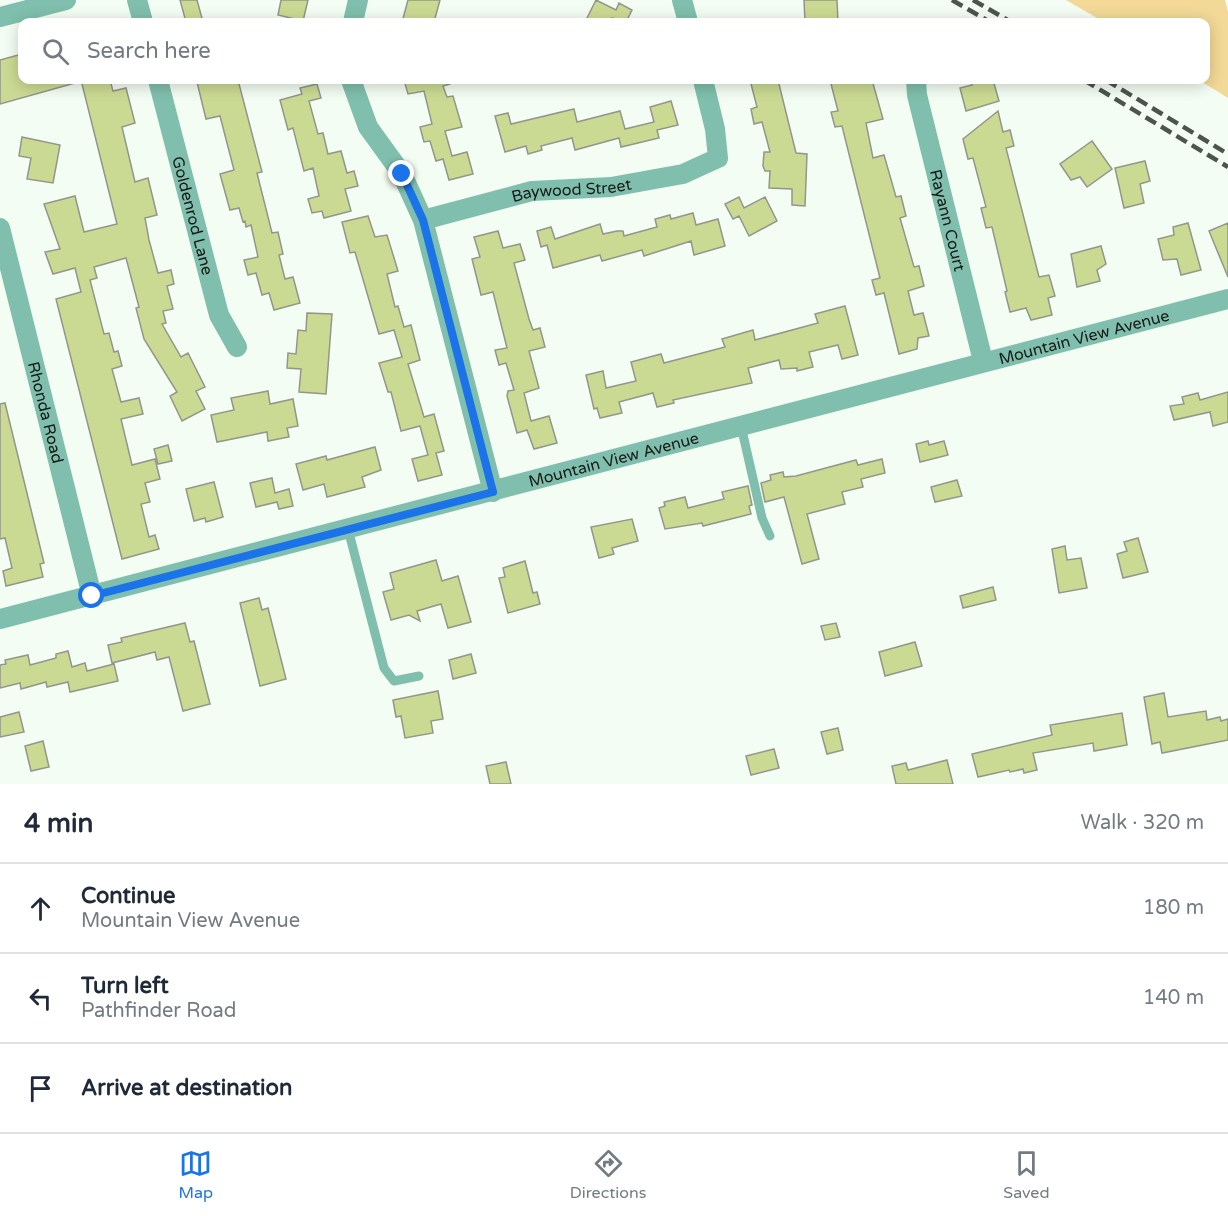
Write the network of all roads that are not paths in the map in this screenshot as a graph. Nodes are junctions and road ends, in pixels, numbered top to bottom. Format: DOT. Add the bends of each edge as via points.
graph roads {
  1 [pos="66,0"];
  2 [pos="137,0"];
  3 [pos="358,0"];
  4 [pos="682,0"];
  5 [pos="0,18"];
  6 [pos="142,18"];
  7 [pos="354,18"];
  8 [pos="687,18"];
  9 [pos="159,84"];
  10 [pos="352,84"];
  11 [pos="703,84"];
  12 [pos="916,84"];
  13 [pos="423,220"];
  14 [pos="0,228"];
  15 [pos="1228,299"];
  16 [pos="237,347"];
  17 [pos="983,361"];
  18 [pos="741,426"];
  19 [pos="493,492"];
  20 [pos="348,530"];
  21 [pos="770,536"];
  22 [pos="92,596"];
  23 [pos="0,619"];
  24 [pos="419,676"];
  1 -- 5 [label="street"];
  2 -- 6 [label="street"];
  3 -- 7 [label="street"];
  4 -- 8 [label="street"];
  9 -- 16 [label="street, Goldenrod Lane" via="219,315"];
  10 -- 13 [label="street" via="368,127 402,174"];
  11 -- 13 [label="street, Baywood Street" via="718,158 683,174 611,187 532,191"];
  12 -- 17 [label="street, Rayann Court"];
  13 -- 19 [label="street"];
  14 -- 22 [label="street, Rhonda Road"];
  15 -- 17 [label="street, Mountain View Avenue"];
  17 -- 18 [label="street, Mountain View Avenue"];
  18 -- 19 [label="street, Mountain View Avenue"];
  18 -- 21 [label="lane" via="762,518"];
  19 -- 20 [label="street, Mountain View Avenue"];
  20 -- 22 [label="street, Mountain View Avenue"];
  20 -- 24 [label="lane" via="384,668 394,681"];
  22 -- 23 [label="street, Mountain View Avenue"];
}
